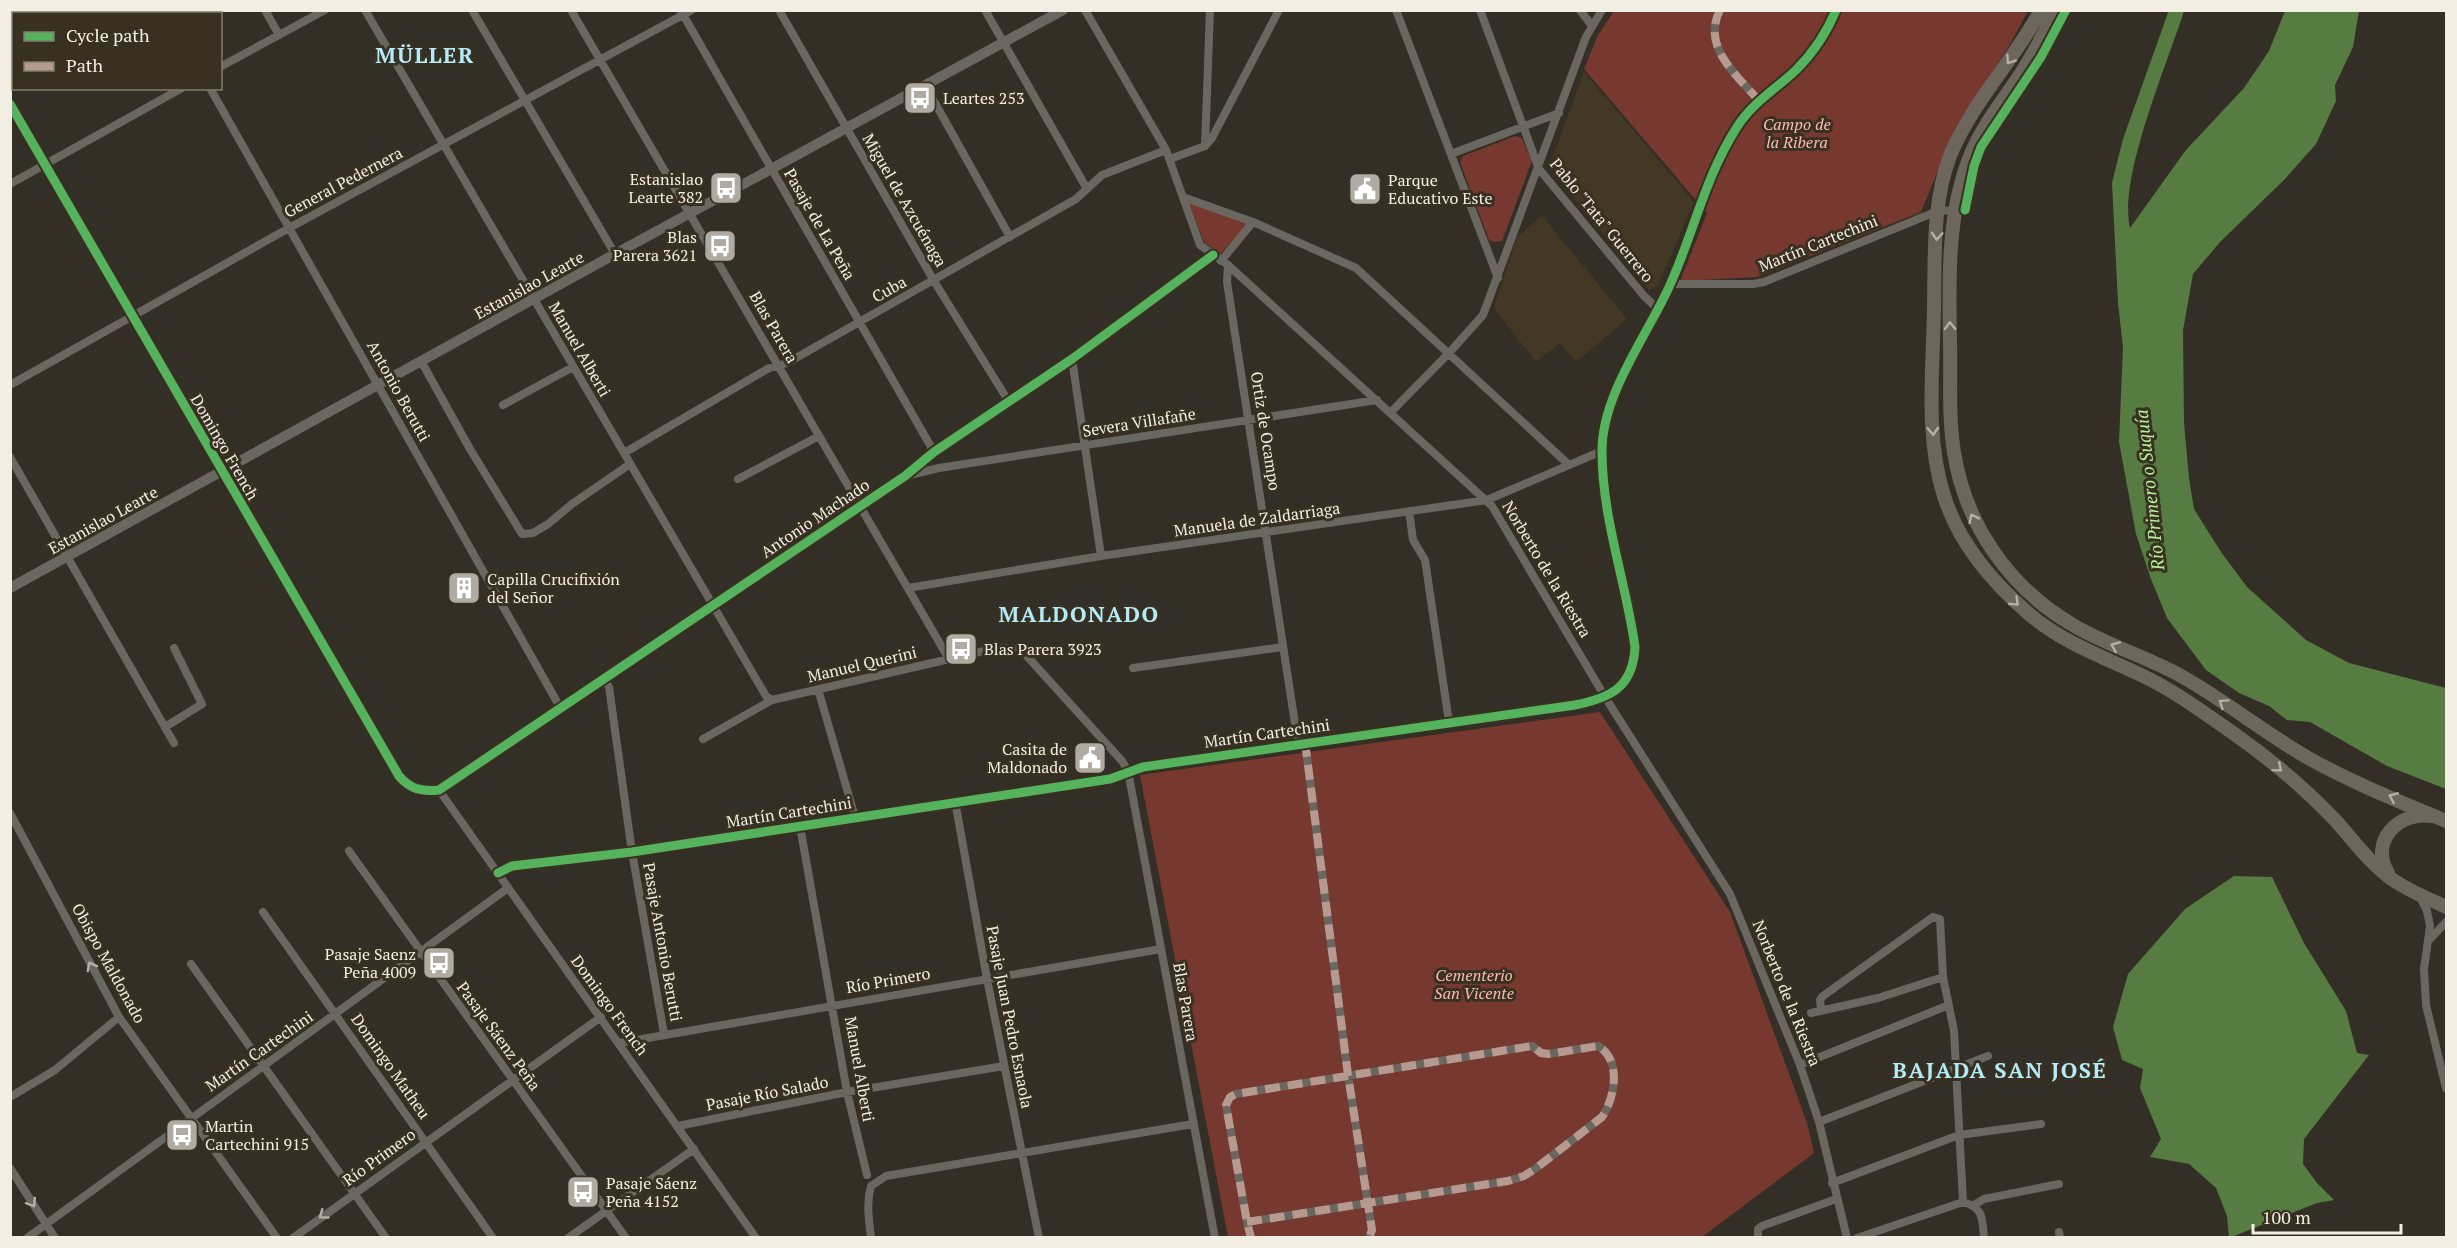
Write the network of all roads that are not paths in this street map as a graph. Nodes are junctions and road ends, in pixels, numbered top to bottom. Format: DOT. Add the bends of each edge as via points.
graph roads {
  1 [pos="265,10"];
  2 [pos="325,10"];
  3 [pos="365,10"];
  4 [pos="472,10"];
  5 [pos="571,10"];
  6 [pos="692,10"];
  7 [pos="779,10"];
  8 [pos="985,10"];
  9 [pos="1063,10"];
  10 [pos="1085,10"];
  11 [pos="1210,10"];
  12 [pos="1279,10"];
  13 [pos="1396,10"];
  14 [pos="1480,10"];
  15 [pos="1580,10"];
  16 [pos="1602,10"];
  17 [pos="1720,10"];
  18 [pos="1836,10"];
  19 [pos="2041,10"];
  20 [pos="2056,10"];
  21 [pos="682,13"];
  22 [pos="1592,26"];
  23 [pos="279,35"];
  24 [pos="1004,43"];
  25 [pos="600,60"];
  26 [pos="222,66"];
  27 [pos="925,85"];
  28 [pos="178,90"];
  29 [pos="211,90"];
  30 [pos="525,100"];
  31 [pos="1759,101"];
  32 [pos="10,104"];
  33 [pos="1559,113"];
  34 [pos="1523,127"];
  35 [pos="847,128"];
  36 [pos="443,144"];
  37 [pos="1205,146"];
  38 [pos="1168,154"];
  39 [pos="1451,154"];
  40 [pos="45,165"];
  41 [pos="772,169"];
  42 [pos="1539,169"];
  43 [pos="10,184"];
  44 [pos="1087,189"];
  45 [pos="1183,197"];
  46 [pos="1955,210"];
  47 [pos="1938,211"];
  48 [pos="690,213"];
  49 [pos="1253,222"];
  50 [pos="289,228"];
  51 [pos="1010,237"];
  52 [pos="615,254"];
  53 [pos="1221,260"];
  54 [pos="1498,278"];
  55 [pos="934,281"];
  56 [pos="1671,284"];
  57 [pos="534,299"];
  58 [pos="1658,309"];
  59 [pos="134,317"];
  60 [pos="860,322"];
  61 [pos="1449,353"];
  62 [pos="1072,358"];
  63 [pos="421,361"];
  64 [pos="780,365"];
  65 [pos="573,367"];
  66 [pos="10,385"];
  67 [pos="378,385"];
  68 [pos="1377,400"];
  69 [pos="1009,402"];
  70 [pos="503,405"];
  71 [pos="1391,412"];
  72 [pos="1249,421"];
  73 [pos="819,436"];
  74 [pos="1084,446"];
  75 [pos="1602,451"];
  76 [pos="934,452"];
  77 [pos="624,453"];
  78 [pos="10,457"];
  79 [pos="630,464"];
  80 [pos="1568,464"];
  81 [pos="221,471"];
  82 [pos="905,476"];
  83 [pos="738,479"];
  84 [pos="1487,500"];
  85 [pos="860,506"];
  86 [pos="1409,511"];
  87 [pos="1266,533"];
  88 [pos="1101,556"];
  89 [pos="68,557"];
  90 [pos="10,588"];
  91 [pos="908,588"];
  92 [pos="713,603"];
  93 [pos="174,648"];
  94 [pos="1283,648"];
  95 [pos="949,659"];
  96 [pos="1133,668"];
  97 [pos="604,679"];
  98 [pos="818,689"];
  99 [pos="1605,697"];
  100 [pos="772,700"];
  101 [pos="561,709"];
  102 [pos="1449,722"];
  103 [pos="165,727"];
  104 [pos="703,739"];
  105 [pos="174,743"];
  106 [pos="1301,743"];
  107 [pos="1128,771"];
  108 [pos="439,790"];
  109 [pos="425,792"];
  110 [pos="955,801"];
  111 [pos="10,813"];
  112 [pos="855,817"];
  113 [pos="2443,819"];
  114 [pos="800,826"];
  115 [pos="349,851"];
  116 [pos="632,852"];
  117 [pos="498,873"];
  118 [pos="2398,884"];
  119 [pos="508,888"];
  120 [pos="2419,895"];
  121 [pos="2446,907"];
  122 [pos="263,912"];
  123 [pos="2446,922"];
  124 [pos="2428,942"];
  125 [pos="1161,949"];
  126 [pos="420,953"];
  127 [pos="191,964"];
  128 [pos="1943,977"];
  129 [pos="987,979"];
  130 [pos="833,1005"];
  131 [pos="1949,1005"];
  132 [pos="1821,1010"];
  133 [pos="1811,1013"];
  134 [pos="336,1014"];
  135 [pos="119,1017"];
  136 [pos="601,1017"];
  137 [pos="664,1034"];
  138 [pos="619,1042"];
  139 [pos="1988,1056"];
  140 [pos="1800,1065"];
  141 [pos="264,1066"];
  142 [pos="1004,1066"];
  143 [pos="1955,1069"];
  144 [pos="1348,1075"];
  145 [pos="513,1080"];
  146 [pos="2446,1088"];
  147 [pos="847,1092"];
  148 [pos="10,1096"];
  149 [pos="191,1116"];
  150 [pos="1819,1122"];
  151 [pos="1193,1124"];
  152 [pos="2042,1124"];
  153 [pos="678,1126"];
  154 [pos="1959,1135"];
  155 [pos="425,1142"];
  156 [pos="694,1149"];
  157 [pos="1022,1153"];
  158 [pos="10,1168"];
  159 [pos="867,1175"];
  160 [pos="1832,1183"];
  161 [pos="2059,1185"];
  162 [pos="354,1193"];
  163 [pos="1836,1199"];
  164 [pos="1368,1202"];
  165 [pos="1963,1202"];
  166 [pos="1974,1205"];
  167 [pos="606,1211"];
  168 [pos="1247,1222"];
  169 [pos="46,1224"];
  170 [pos="27,1238"];
  171 [pos="55,1238"];
  172 [pos="277,1238"];
  173 [pos="292,1238"];
  174 [pos="386,1238"];
  175 [pos="494,1238"];
  176 [pos="568,1238"];
  177 [pos="626,1238"];
  178 [pos="756,1238"];
  179 [pos="871,1238"];
  180 [pos="1039,1238"];
  181 [pos="1215,1238"];
  182 [pos="1251,1238"];
  183 [pos="1369,1238"];
  184 [pos="1758,1238"];
  185 [pos="1847,1238"];
  186 [pos="1857,1238"];
  187 [pos="1984,1238"];
  1 -- 23 [label="street"];
  2 -- 23 [label="street"];
  3 -- 36 [label="street, Manuel Alberti"];
  4 -- 30 [label="street"];
  5 -- 25 [label="street, Blas Parera"];
  6 -- 21 [label="street, General Pedernera"];
  7 -- 35 [label="street, Miguel de Azcuénaga"];
  8 -- 24 [label="street"];
  9 -- 24 [label="street, Estanislao Learte"];
  10 -- 38 [label="street, Norberto de la Riestra"];
  11 -- 37 [label="street"];
  12 -- 37 [label="street"];
  13 -- 39 [label="street"];
  14 -- 34 [label="street, Pablo \"Tata\" Guerrero"];
  15 -- 22 [label="street"];
  16 -- 22 [label="street"];
  17 -- 31 [label="street" via="1715,23 1717,49"];
  18 -- 31 [label="street" via="1805,61"];
  19 -- 47 [label="main road, one-way" via="1957,142 1942,182"];
  20 -- 46 [label="main road" via="2030,59 1985,125 1961,183"];
  21 -- 25 [label="street, General Pedernera"];
  21 -- 41 [label="street, Pasaje de La Peña"];
  22 -- 33 [label="street"];
  23 -- 26 [label="street"];
  24 -- 27 [label="street, Estanislao Learte"];
  24 -- 44 [label="street"];
  25 -- 30 [label="street, General Pedernera"];
  25 -- 48 [label="street, Blas Parera"];
  27 -- 35 [label="street, Estanislao Learte"];
  27 -- 51 [label="street"];
  28 -- 40 [label="street"];
  29 -- 50 [label="street, Antonio Berutti"];
  30 -- 36 [label="street, General Pedernera"];
  30 -- 52 [label="street"];
  31 -- 56 [label="street" via="1737,128 1709,181"];
  32 -- 40 [label="street, Domingo French"];
  33 -- 34 [label="street"];
  33 -- 42 [label="street"];
  34 -- 39 [label="street"];
  34 -- 42 [label="street, Pablo \"Tata\" Guerrero"];
  35 -- 41 [label="street, Estanislao Learte"];
  35 -- 55 [label="street, Miguel de Azcuénaga"];
  36 -- 50 [label="street, General Pedernera"];
  36 -- 57 [label="street, Manuel Alberti"];
  37 -- 38 [label="street, Cuba"];
  38 -- 44 [label="street, Cuba" via="1102,175"];
  38 -- 45 [label="street, Norberto de la Riestra"];
  39 -- 54 [label="street"];
  40 -- 43 [label="street"];
  40 -- 59 [label="street, Domingo French"];
  41 -- 48 [label="street, Estanislao Learte"];
  41 -- 60 [label="street, Pasaje de La Peña"];
  42 -- 54 [label="street"];
  42 -- 58 [label="street, Pablo \"Tata\" Guerrero"];
  44 -- 51 [label="street, Cuba"];
  45 -- 49 [label="street"];
  45 -- 53 [label="street, Norberto de la Riestra" via="1200,245"];
  46 -- 47 [label="street, Martín Cartechini"];
  113 -- 46 [label="main road, one-way" via="2331,770 2183,677 2073,625 2038,601 2004,566 1974,520 1953,449 1950,286"];
  47 -- 56 [label="street, Martín Cartechini" via="1764,282"];
  47 -- 118 [label="main road, one-way" via="1934,442 1944,497 1975,559 2045,627 2162,685 2259,753 2319,804"];
  48 -- 52 [label="street, Estanislao Learte"];
  48 -- 64 [label="street, Blas Parera"];
  49 -- 53 [label="street, Antonio Machado"];
  49 -- 61 [label="street" via="1356,268"];
  50 -- 59 [label="street, General Pedernera"];
  50 -- 67 [label="street, Antonio Berutti"];
  51 -- 55 [label="street, Cuba"];
  52 -- 57 [label="street, Estanislao Learte"];
  53 -- 62 [label="street, Antonio Machado"];
  53 -- 68 [label="street, Norberto de la Riestra"];
  53 -- 72 [label="street, Ortiz de Ocampo"];
  54 -- 61 [label="street" via="1483,315"];
  55 -- 60 [label="street, Cuba"];
  55 -- 69 [label="street, Miguel de Azcuénaga"];
  56 -- 58 [label="street, Martín Cartechini"];
  57 -- 63 [label="street, Estanislao Learte"];
  57 -- 65 [label="street, Manuel Alberti"];
  58 -- 75 [label="street, Martín Cartechini" via="1611,404"];
  59 -- 66 [label="street, General Pedernera"];
  59 -- 81 [label="street, Domingo French"];
  60 -- 64 [label="street, Cuba"];
  60 -- 76 [label="street, Pasaje de La Peña"];
  61 -- 71 [label="street"];
  61 -- 80 [label="street"];
  62 -- 69 [label="street, Antonio Machado"];
  62 -- 74 [label="street"];
  63 -- 67 [label="street, Estanislao Learte"];
  63 -- 79 [label="street" via="522,534 533,533 548,524"];
  64 -- 73 [label="street, Blas Parera"];
  64 -- 77 [label="street, Cuba"];
  65 -- 70 [label="street"];
  65 -- 77 [label="street, Manuel Alberti"];
  67 -- 81 [label="street, Estanislao Learte"];
  67 -- 101 [label="street, Antonio Berutti"];
  68 -- 71 [label="street, Norberto de la Riestra"];
  68 -- 72 [label="street, Severa Villafañe"];
  69 -- 76 [label="street, Antonio Machado"];
  71 -- 84 [label="street, Norberto de la Riestra"];
  72 -- 74 [label="street, Severa Villafañe"];
  72 -- 87 [label="street, Ortiz de Ocampo"];
  73 -- 83 [label="street"];
  73 -- 85 [label="street, Blas Parera"];
  74 -- 82 [label="street, Severa Villafañe"];
  74 -- 88 [label="street"];
  75 -- 80 [label="street, Manuela de Zaldarriaga"];
  75 -- 99 [label="street, Martín Cartechini" via="1605,491 1635,648 1628,679"];
  76 -- 82 [label="street, Antonio Machado"];
  77 -- 79 [label="street, Manuel Alberti"];
  78 -- 89 [label="street"];
  79 -- 92 [label="street, Manuel Alberti"];
  80 -- 84 [label="street, Manuela de Zaldarriaga"];
  81 -- 89 [label="street, Estanislao Learte"];
  81 -- 109 [label="street, Domingo French" via="399,776 410,787"];
  82 -- 85 [label="street, Antonio Machado"];
  84 -- 86 [label="street, Manuela de Zaldarriaga"];
  84 -- 99 [label="street, Norberto de la Riestra"];
  85 -- 91 [label="street, Blas Parera"];
  85 -- 92 [label="street, Antonio Machado"];
  86 -- 87 [label="street, Manuela de Zaldarriaga"];
  86 -- 102 [label="street" via="1413,540 1425,560"];
  87 -- 88 [label="street, Manuela de Zaldarriaga"];
  87 -- 94 [label="street, Ortiz de Ocampo"];
  88 -- 91 [label="street, Manuela de Zaldarriaga"];
  89 -- 90 [label="street, Estanislao Learte"];
  89 -- 103 [label="street"];
  91 -- 95 [label="street, Blas Parera"];
  92 -- 97 [label="street, Antonio Machado"];
  92 -- 100 [label="street, Manuel Alberti" via="766,696"];
  93 -- 103 [label="street" via="202,704"];
  94 -- 96 [label="street"];
  94 -- 106 [label="street, Ortiz de Ocampo"];
  95 -- 98 [label="street, Manuel Querini"];
  95 -- 107 [label="street, Manuel Querini" via="1005,647 1025,654"];
  97 -- 101 [label="street, Antonio Machado"];
  97 -- 116 [label="street, Pasaje Antonio Berutti" via="609,687"];
  98 -- 100 [label="street, Manuel Querini"];
  98 -- 112 [label="street"];
  99 -- 102 [label="street, Martín Cartechini" via="1575,705"];
  99 -- 140 [label="street, Norberto de la Riestra" via="1730,894"];
  100 -- 104 [label="street, Manuel Querini"];
  101 -- 108 [label="street, Antonio Machado"];
  102 -- 106 [label="street, Martín Cartechini"];
  103 -- 105 [label="street"];
  106 -- 107 [label="street, Martín Cartechini"];
  106 -- 144 [label="street, Ortiz de Ocampo"];
  107 -- 110 [label="street, Martín Cartechini" via="1110,779"];
  107 -- 125 [label="street, Blas Parera"];
  108 -- 109 [label="street, Antonio Machado"];
  108 -- 117 [label="street, Domingo French"];
  110 -- 112 [label="street, Martín Cartechini"];
  110 -- 129 [label="street, Pasaje Juan Pedro Esnaola"];
  135 -- 111 [label="street, Obispo Maldonado, one-way"];
  112 -- 114 [label="street, Martín Cartechini"];
  113 -- 118 [label="main road" via="2413,816 2390,830 2382,860"];
  114 -- 116 [label="street, Martín Cartechini"];
  114 -- 130 [label="street, Manuel Alberti"];
  115 -- 126 [label="street, Pasaje Sáenz Peña"];
  116 -- 117 [label="street, Martín Cartechini" via="512,866"];
  116 -- 137 [label="street, Pasaje Antonio Berutti"];
  117 -- 119 [label="street, Domingo French"];
  118 -- 120 [label="main road"];
  119 -- 126 [label="street, Martín Cartechini"];
  119 -- 136 [label="street, Domingo French"];
  120 -- 121 [label="main road"];
  120 -- 124 [label="street" via="2429,918"];
  122 -- 134 [label="street, Domingo Matheu"];
  123 -- 124 [label="street"];
  124 -- 146 [label="street" via="2424,987"];
  125 -- 129 [label="street, Río Primero"];
  125 -- 151 [label="street, Blas Parera"];
  126 -- 134 [label="street, Martín Cartechini"];
  126 -- 145 [label="street, Pasaje Sáenz Peña"];
  127 -- 141 [label="street"];
  128 -- 131 [label="street"];
  128 -- 132 [label="street" via="1878,998"];
  128 -- 132 [label="street" via="1942,924 1937,916 1823,996"];
  129 -- 130 [label="street, Río Primero"];
  129 -- 142 [label="street, Pasaje Juan Pedro Esnaola"];
  130 -- 137 [label="street, Río Primero"];
  130 -- 147 [label="street, Manuel Alberti"];
  131 -- 140 [label="street"];
  131 -- 143 [label="street"];
  132 -- 133 [label="street"];
  134 -- 141 [label="street, Martín Cartechini"];
  134 -- 155 [label="street, Domingo Matheu"];
  135 -- 148 [label="street" via="55,1070"];
  135 -- 149 [label="street, Obispo Maldonado"];
  136 -- 138 [label="street, Domingo French"];
  136 -- 145 [label="street, Río Primero"];
  137 -- 138 [label="street, Río Primero"];
  138 -- 153 [label="street, Domingo French"];
  139 -- 143 [label="street"];
  140 -- 150 [label="street, Norberto de la Riestra"];
  141 -- 149 [label="street, Martín Cartechini"];
  141 -- 162 [label="street"];
  142 -- 147 [label="street, Pasaje Río Salado"];
  142 -- 157 [label="street, Pasaje Juan Pedro Esnaola"];
  143 -- 150 [label="street"];
  143 -- 154 [label="street"];
  144 -- 164 [label="street, Ortiz de Ocampo"];
  144 -- 164 [label="street" via="1532,1046 1549,1054 1592,1045 1608,1054 1614,1081 1611,1101 1602,1117 1524,1176"];
  144 -- 168 [label="street" via="1236,1094 1227,1101"];
  145 -- 155 [label="street, Río Primero"];
  145 -- 167 [label="street, Pasaje Sáenz Peña"];
  147 -- 153 [label="street, Pasaje Río Salado"];
  147 -- 159 [label="street, Manuel Alberti"];
  149 -- 169 [label="street, Martín Cartechini"];
  149 -- 172 [label="street, Obispo Maldonado"];
  150 -- 160 [label="street, Norberto de la Riestra"];
  151 -- 157 [label="street"];
  151 -- 181 [label="street, Blas Parera"];
  152 -- 154 [label="street"];
  153 -- 156 [label="street, Domingo French"];
  154 -- 160 [label="street"];
  154 -- 165 [label="street"];
  155 -- 162 [label="street, Río Primero"];
  155 -- 175 [label="street, Domingo Matheu"];
  156 -- 167 [label="street"];
  156 -- 178 [label="street, Domingo French"];
  157 -- 179 [label="street" via="886,1176 871,1186 867,1212"];
  157 -- 180 [label="street, Pasaje Juan Pedro Esnaola"];
  158 -- 169 [label="street, one-way"];
  160 -- 163 [label="street, Norberto de la Riestra"];
  161 -- 166 [label="street" via="1984,1199"];
  162 -- 173 [label="street, Río Primero, one-way"];
  162 -- 174 [label="street"];
  163 -- 184 [label="street" via="1762,1226"];
  163 -- 185 [label="street, Norberto de la Riestra"];
  164 -- 168 [label="street"];
  164 -- 183 [label="street, Ortiz de Ocampo" via="1372,1230"];
  165 -- 166 [label="street"];
  165 -- 186 [label="street"];
  166 -- 187 [label="street" via="1981,1214"];
  167 -- 176 [label="street"];
  167 -- 177 [label="street, Pasaje Sáenz Peña"];
  168 -- 182 [label="street"];
  169 -- 170 [label="street, Martín Cartechini"];
  169 -- 171 [label="street"];
}
